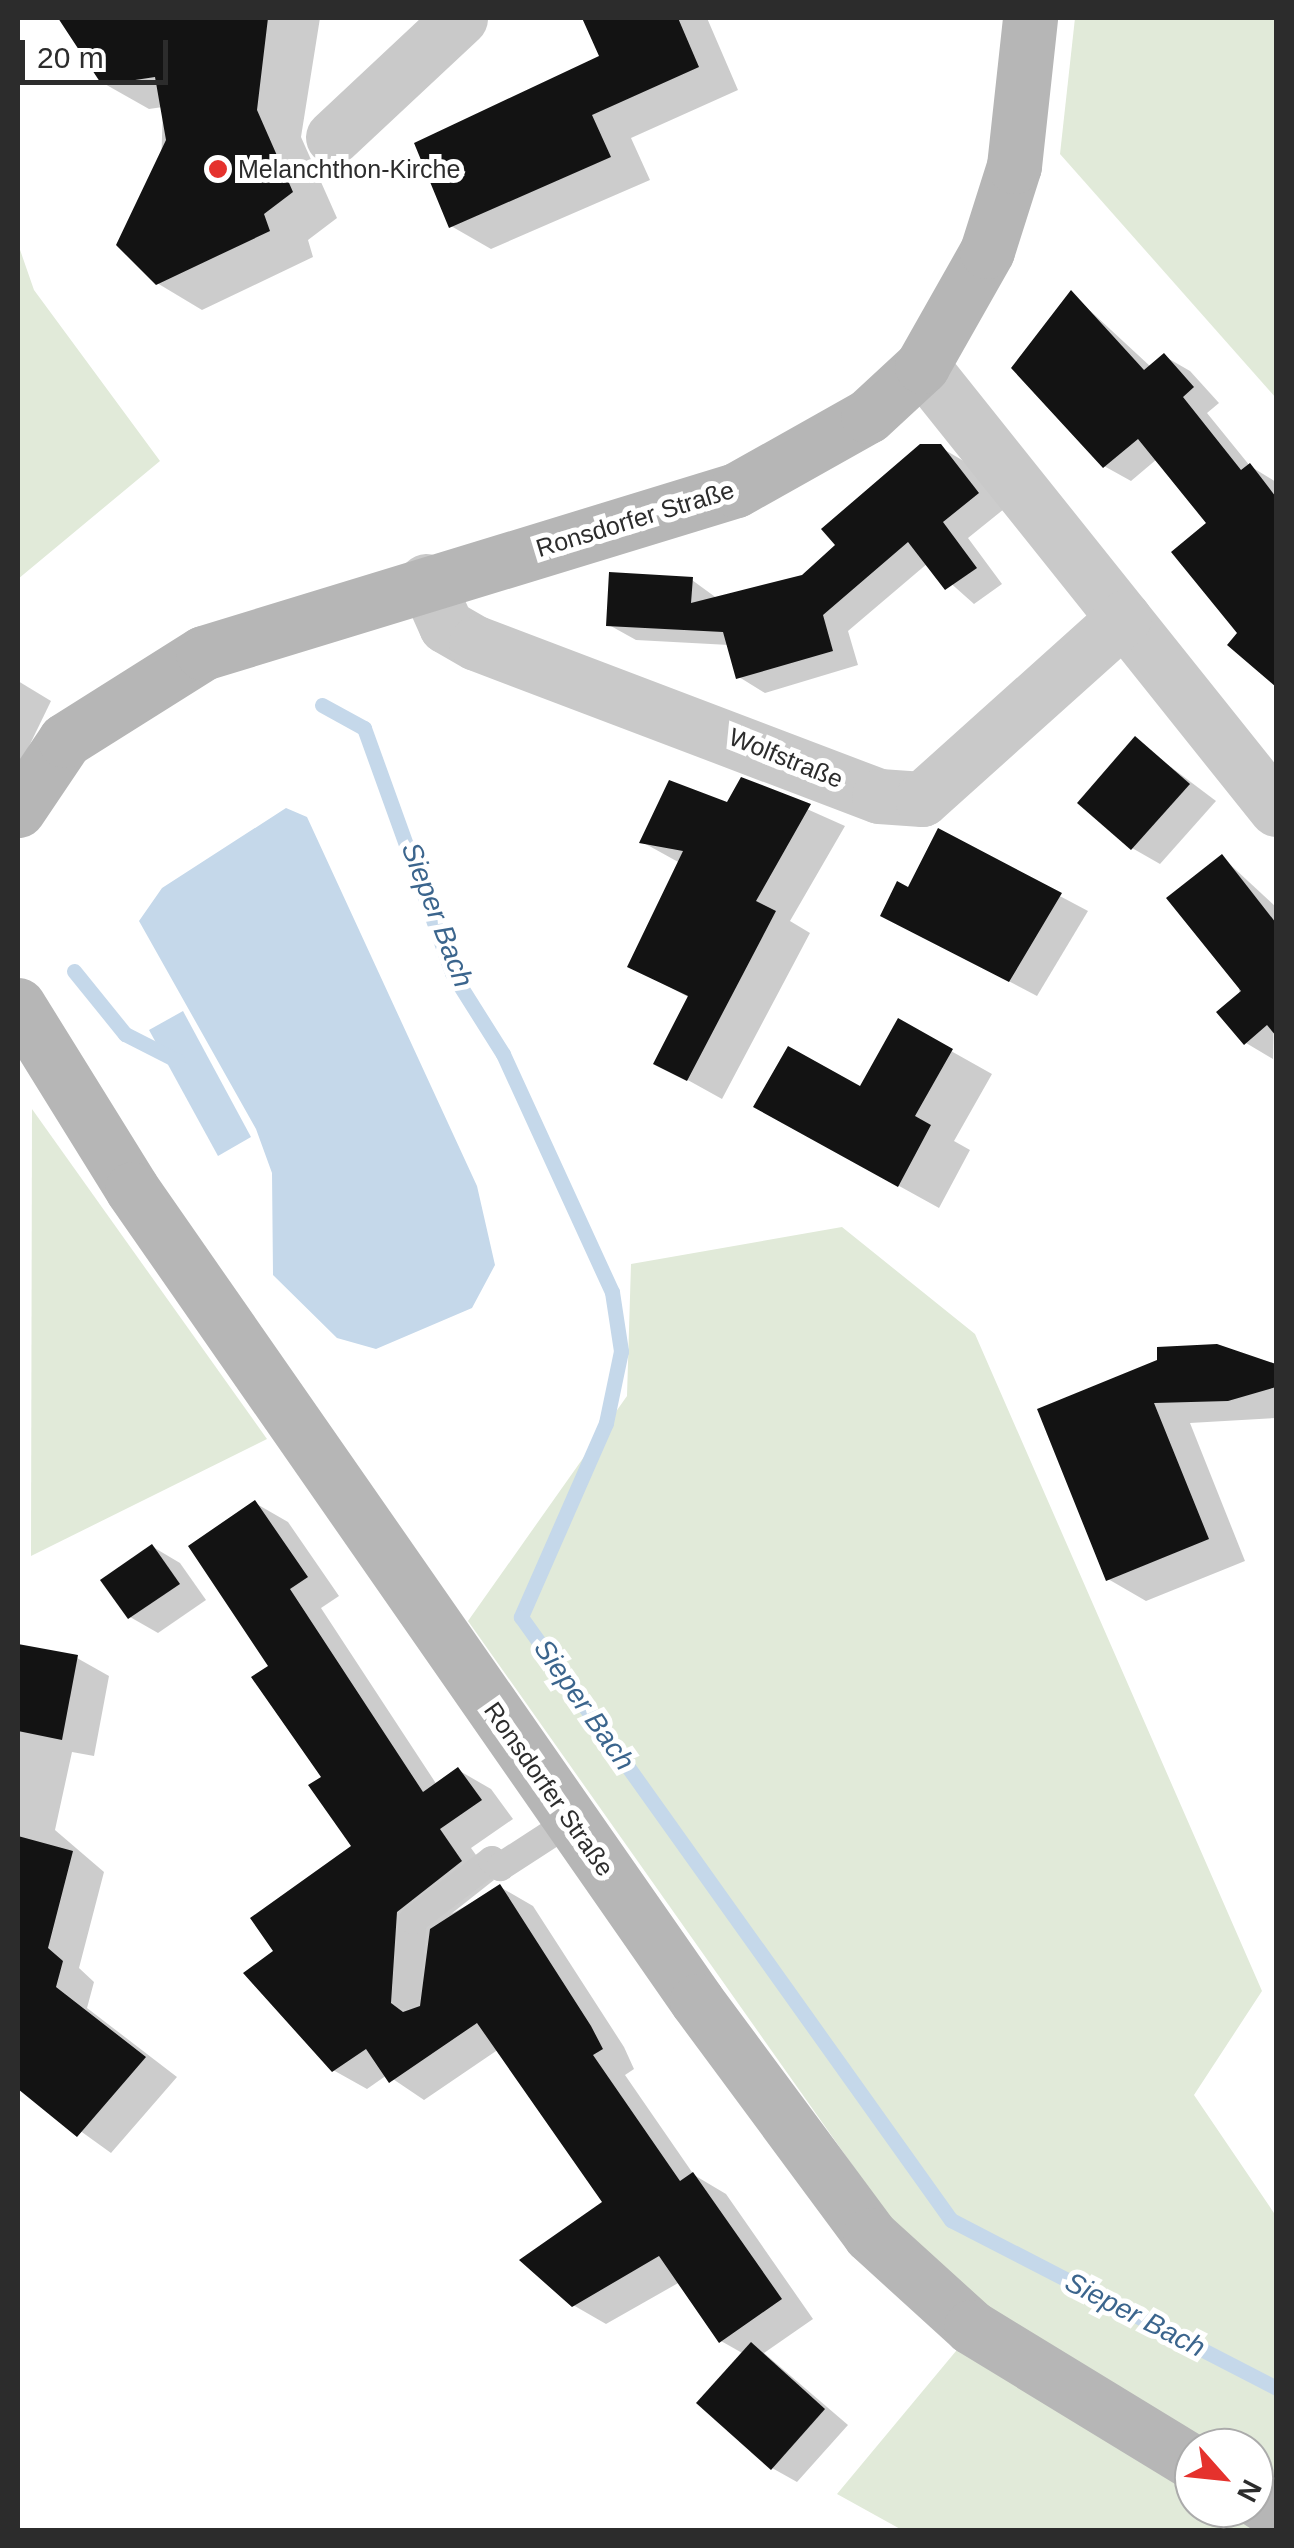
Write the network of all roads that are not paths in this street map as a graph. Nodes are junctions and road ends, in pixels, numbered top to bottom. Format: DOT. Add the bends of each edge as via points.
graph roads {
  1 [pos="460,18"];
  2 [pos="1030,18"];
  3 [pos="333,137"];
  4 [pos="922,366"];
  5 [pos="426,580"];
  6 [pos="1124,618"];
  7 [pos="1276,809"];
  8 [pos="18,810"];
  9 [pos="18,1005"];
  10 [pos="571,1821"];
  11 [pos="406,1995"];
  12 [pos="1174,2451"];
  1 -- 3 [label="street"];
  2 -- 4 [label="main road, Ronsdorfer Straße" via="1014,166 986,251"];
  4 -- 5 [label="main road, Ronsdorfer Straße" via="822,447 736,490"];
  4 -- 6 [label="street"];
  5 -- 6 [label="street, Wolfstraße" via="446,626 476,643 879,796 922,799"];
  5 -- 8 [label="main road, Ronsdorfer Straße" via="261,630 151,680 65,740"];
  6 -- 7 [label="street"];
  9 -- 10 [label="main road, Ronsdorfer Straße" via="132,1189"];
  10 -- 11 [label="lane" via="500,1867 492,1860 413,1920"];
  10 -- 12 [label="main road, Ronsdorfer Straße" via="870,2235 971,2327"];
}
